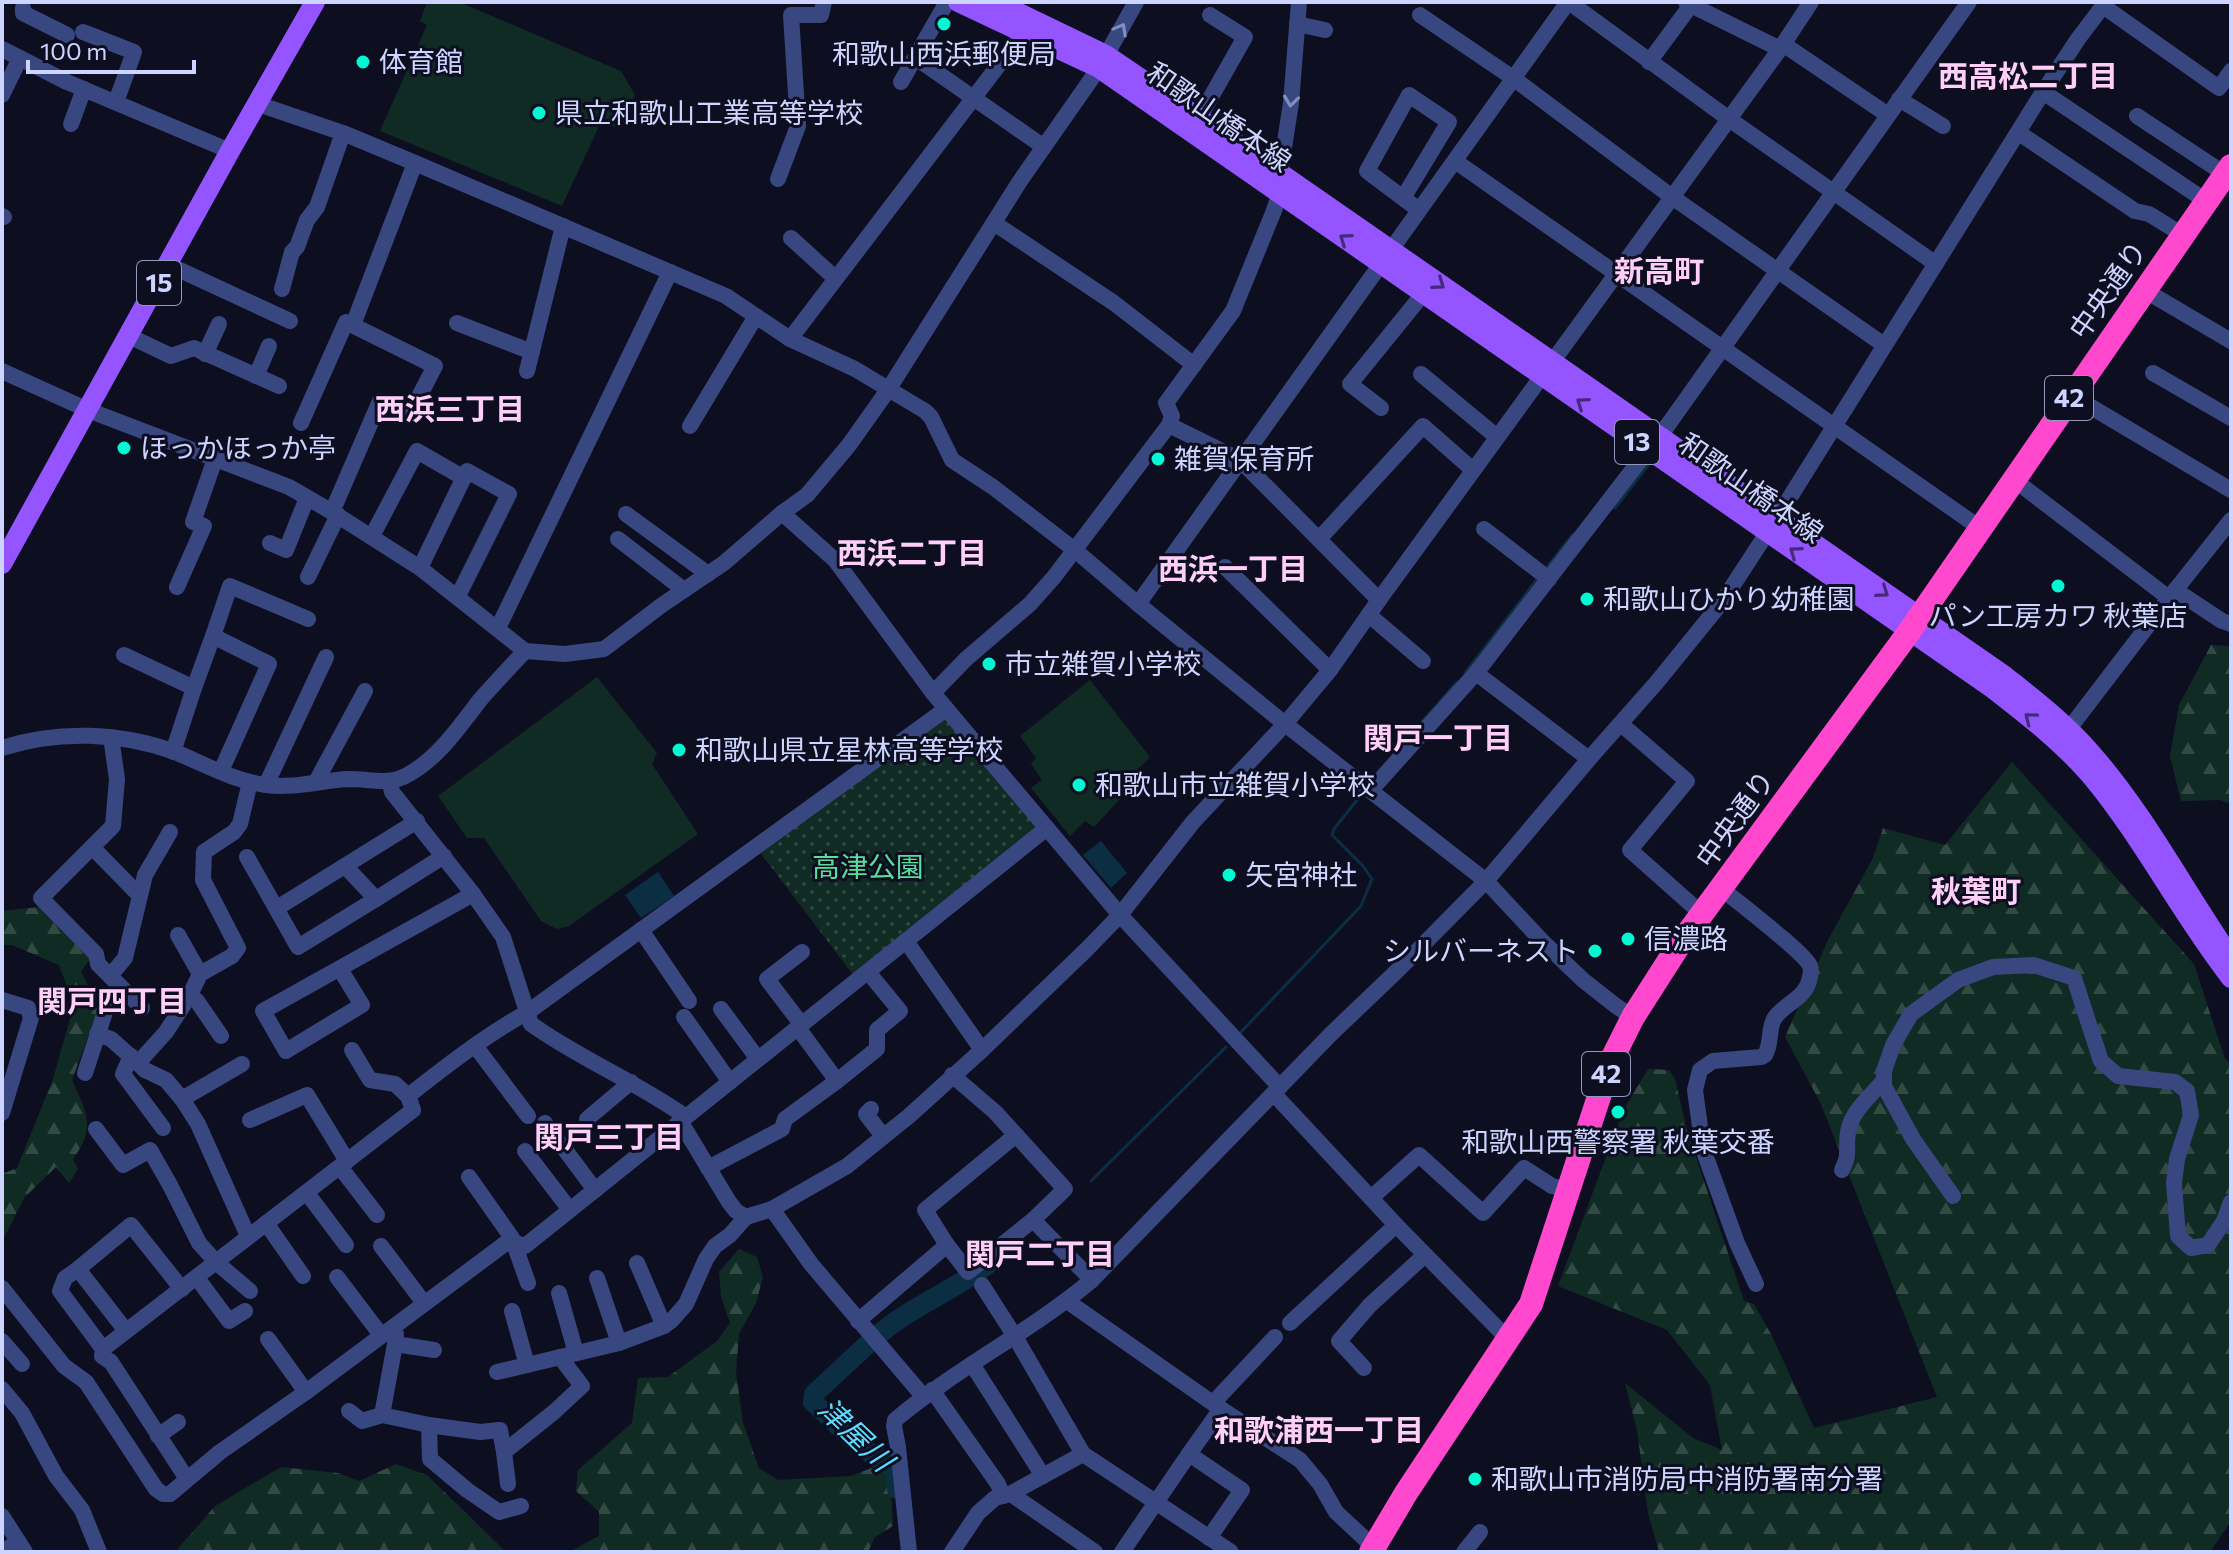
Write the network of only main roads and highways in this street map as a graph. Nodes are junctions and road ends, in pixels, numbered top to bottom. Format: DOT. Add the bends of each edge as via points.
graph roads {
  1 [pos="315,2"];
  2 [pos="958,2"];
  3 [pos="996,2"];
  4 [pos="1103,62"];
  5 [pos="2229,173"];
  6 [pos="1280,183"];
  7 [pos="1385,257"];
  8 [pos="1547,369"];
  9 [pos="2,564"];
  10 [pos="1914,624"];
  11 [pos="2063,736"];
  12 [pos="2231,957"];
  13 [pos="2231,978"];
  14 [pos="1375,1550"];
  1 -- 9 [label="main road, 15"];
  2 -- 4 [label="main road, 和歌山橋本線 / 13"];
  3 -- 4 [label="main road, 和歌山橋本線 / 13"];
  4 -- 6 [label="main road, 和歌山橋本線 / 13"];
  4 -- 6 [label="main road, 和歌山橋本線 / 13" via="1199,118"];
  5 -- 10 [label="highway, 中央通り / 42"];
  6 -- 7 [label="main road, 和歌山橋本線 / 13"];
  7 -- 8 [label="main road, 和歌山橋本線 / 13, one-way"];
  7 -- 8 [label="main road, 和歌山橋本線 / 13" via="1423,294"];
  8 -- 10 [label="main road, 和歌山橋本線 / 13"];
  10 -- 11 [label="main road, 和歌山橋本線 / 13" via="1992,688"];
  10 -- 14 [label="highway, 中央通り / 42" via="1679,945 1633,1017 1610,1063 1531,1304 1406,1493"];
  11 -- 12 [label="main road, 和歌山橋本線 / 13" via="2090,751 2120,789"];
  11 -- 13 [label="main road, 和歌山橋本線 / 13"];
}
